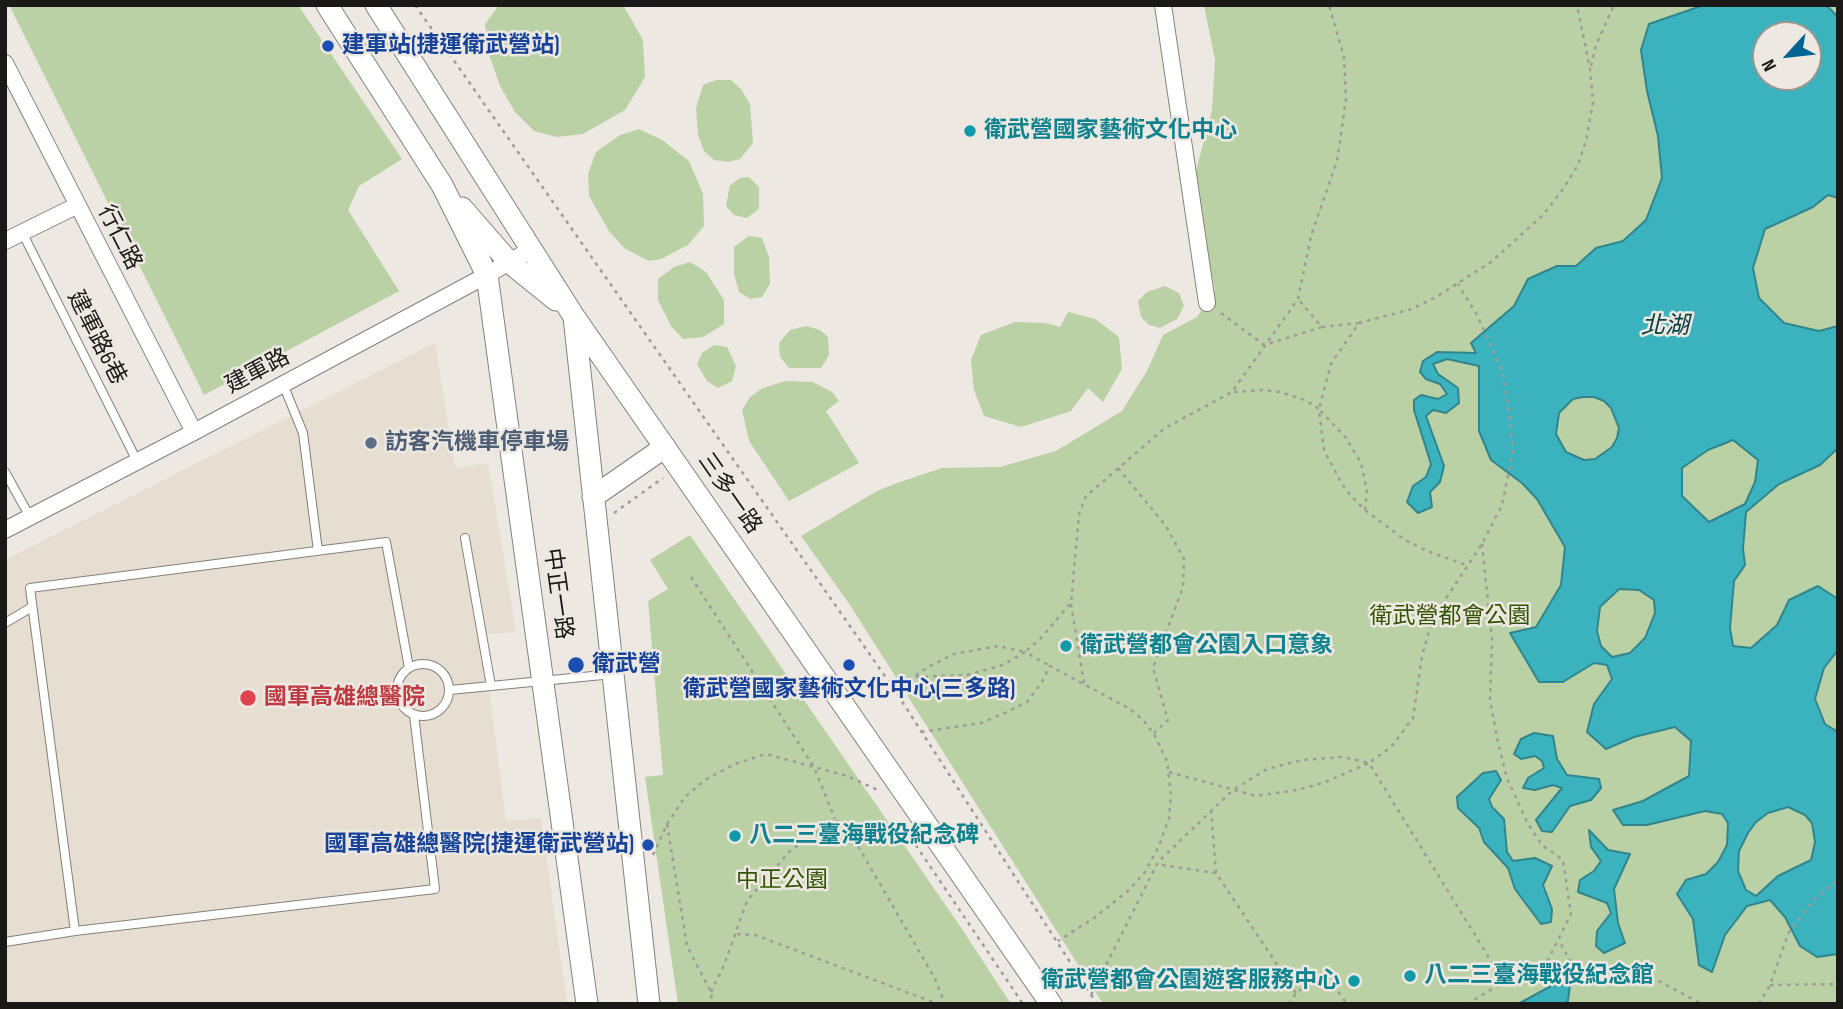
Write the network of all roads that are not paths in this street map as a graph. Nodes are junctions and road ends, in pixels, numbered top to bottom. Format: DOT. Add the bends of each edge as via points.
graph roads {
  1 [pos="327,5"];
  2 [pos="376,5"];
  3 [pos="1163,5"];
  4 [pos="5,63"];
  5 [pos="442,185"];
  6 [pos="76,206"];
  7 [pos="22,232"];
  8 [pos="5,241"];
  9 [pos="530,250"];
  10 [pos="509,262"];
  11 [pos="487,275"];
  12 [pos="1206,303"];
  13 [pos="573,315"];
  14 [pos="283,384"];
  15 [pos="194,432"];
  16 [pos="665,447"];
  17 [pos="137,460"];
  18 [pos="5,472"];
  19 [pos="593,497"];
  20 [pos="30,517"];
  21 [pos="5,530"];
  22 [pos="466,538"];
  23 [pos="318,551"];
  24 [pos="32,607"];
  25 [pos="5,624"];
  26 [pos="408,668"];
  27 [pos="613,674"];
  28 [pos="542,681"];
  29 [pos="491,686"];
  30 [pos="450,690"];
  31 [pos="414,715"];
  32 [pos="75,931"];
  33 [pos="5,942"];
  34 [pos="587,1004"];
  35 [pos="649,1004"];
  36 [pos="1051,1004"];
  1 -- 5 [label="street"];
  2 -- 9 [label="street, 三多一路"];
  3 -- 12 [label="street"];
  4 -- 6 [label="street, 行仁路"];
  5 -- 10 [label="street"];
  5 -- 11 [label="street"];
  6 -- 7 [label="street"];
  6 -- 15 [label="street, 行仁路"];
  7 -- 8 [label="street"];
  7 -- 17 [label="lane, 建軍路6巷"];
  9 -- 10 [label="street, 建軍路"];
  9 -- 13 [label="street, 三多一路"];
  10 -- 11 [label="street, 建軍路"];
  10 -- 13 [label="street"];
  11 -- 14 [label="street, 建軍路"];
  11 -- 28 [label="street, 中正一路"];
  13 -- 16 [label="street, 三多一路"];
  13 -- 19 [label="street, 中正一路"];
  14 -- 15 [label="street, 建軍路"];
  14 -- 23 [label="lane" via="303,433"];
  15 -- 17 [label="street, 建軍路"];
  16 -- 19 [label="street"];
  16 -- 36 [label="street, 三多一路"];
  17 -- 20 [label="street, 建軍路"];
  18 -- 20 [label="lane"];
  19 -- 27 [label="street, 中正一路"];
  20 -- 21 [label="street, 建軍路"];
  22 -- 29 [label="lane"];
  23 -- 24 [label="lane" via="30,588"];
  23 -- 26 [label="lane" via="386,542"];
  24 -- 25 [label="lane"];
  24 -- 32 [label="lane"];
  26 -- 30 [label="lane" via="424,664 439,669"];
  26 -- 31 [label="lane" via="398,681 398,697"];
  27 -- 28 [label="lane"];
  27 -- 35 [label="street, 中正一路"];
  28 -- 29 [label="lane"];
  28 -- 34 [label="street, 中正一路"];
  29 -- 30 [label="lane"];
  30 -- 31 [label="lane" via="438,712"];
  31 -- 32 [label="lane" via="435,889"];
  32 -- 33 [label="lane"];
}
